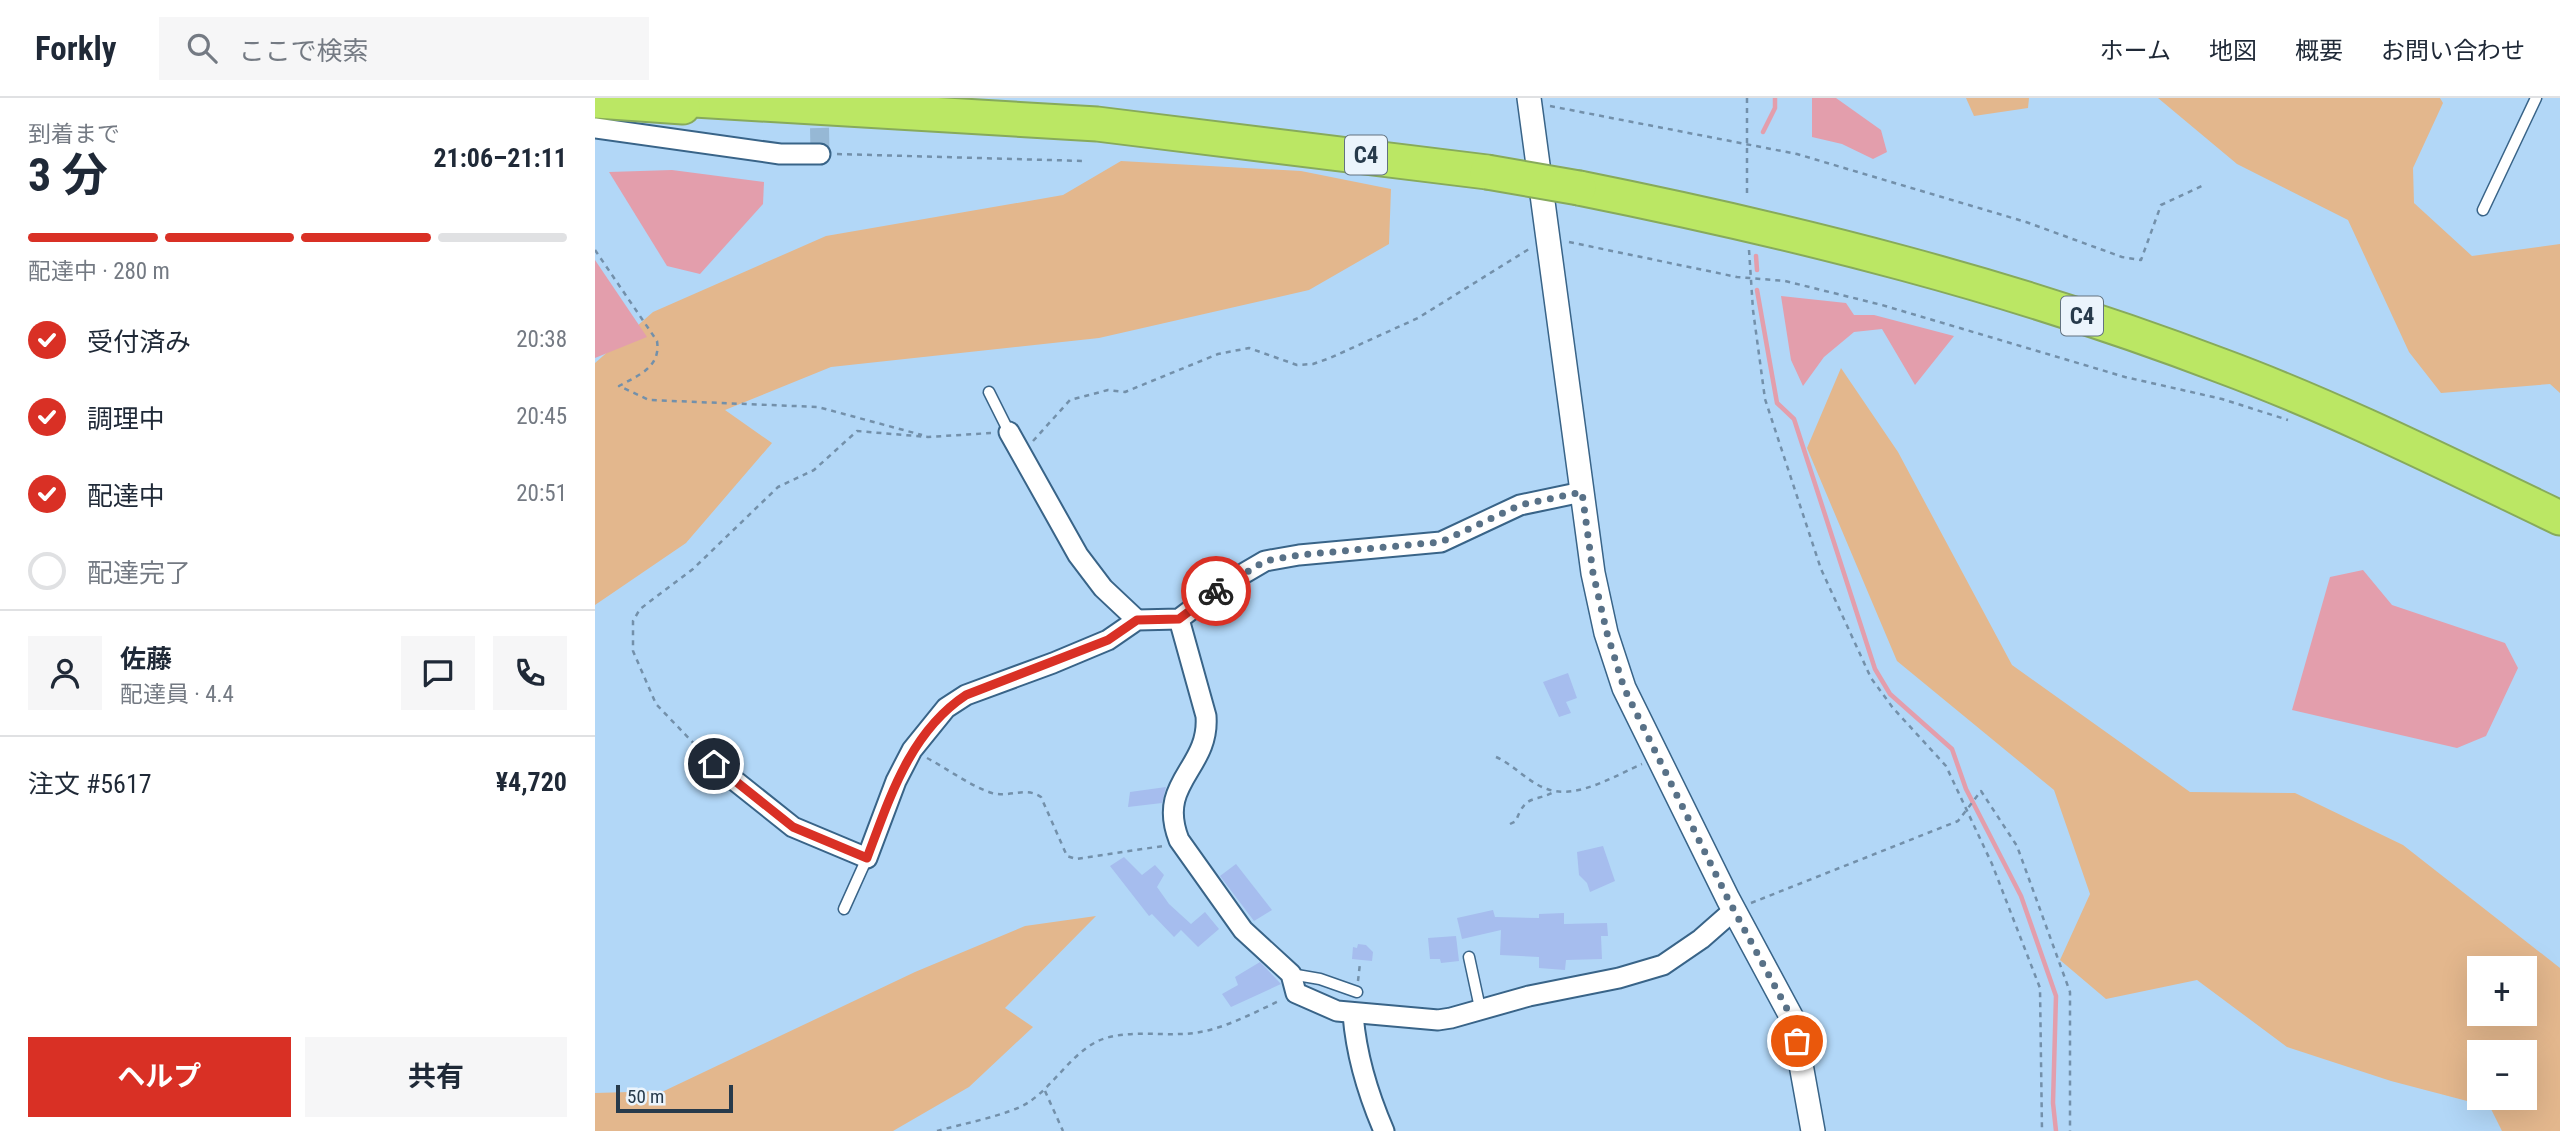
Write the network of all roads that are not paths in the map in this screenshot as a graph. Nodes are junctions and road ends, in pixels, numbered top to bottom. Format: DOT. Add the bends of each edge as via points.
graph roads {
  1 [pos="888,98"];
  2 [pos="2536,98"];
  3 [pos="1529,100"];
  4 [pos="595,101"];
  5 [pos="658,102"];
  6 [pos="595,107"];
  7 [pos="1097,124"];
  8 [pos="595,128"];
  9 [pos="1244,140"];
  10 [pos="820,154"];
  11 [pos="2483,210"];
  12 [pos="989,392"];
  13 [pos="1009,432"];
  14 [pos="1582,492"];
  15 [pos="2560,518"];
  16 [pos="1179,619"];
  17 [pos="1137,620"];
  18 [pos="714,764"];
  19 [pos="867,858"];
  20 [pos="844,909"];
  21 [pos="1734,910"];
  22 [pos="1469,957"];
  23 [pos="1291,974"];
  24 [pos="1357,992"];
  25 [pos="1480,1008"];
  26 [pos="1353,1014"];
  27 [pos="1384,1131"];
  28 [pos="1813,1131"];
  1 -- 7 [label="highway"];
  2 -- 11 [label="lane"];
  3 -- 14 [label="street"];
  4 -- 5 [label="highway, C4"];
  5 -- 6 [label="highway"];
  5 -- 7 [label="highway, C4"];
  5 -- 9 [label="highway, C4"];
  7 -- 9 [label="highway, C4"];
  8 -- 10 [label="street" via="780,154"];
  9 -- 15 [label="highway, C4, bridge" via="1579,188 1878,255 2052,306 2223,366 2397,440"];
  12 -- 13 [label="lane"];
  13 -- 17 [label="street" via="1078,555 1103,588"];
  14 -- 16 [label="street" via="1520,505 1441,542 1265,561"];
  14 -- 21 [label="street" via="1593,573 1624,688"];
  16 -- 17 [label="street"];
  16 -- 23 [label="street" via="1207,732 1197,760 1175,791 1174,827 1243,930"];
  17 -- 19 [label="street" via="1108,640 966,695 946,708 912,750"];
  18 -- 19 [label="street" via="793,827"];
  19 -- 20 [label="lane"];
  21 -- 25 [label="street" via="1663,965"];
  21 -- 28 [label="street" via="1793,1020"];
  22 -- 25 [label="lane"];
  23 -- 24 [label="lane"];
  23 -- 26 [label="street" via="1296,993"];
  25 -- 26 [label="street" via="1438,1020"];
  26 -- 27 [label="street" via="1355,1038"];
}
